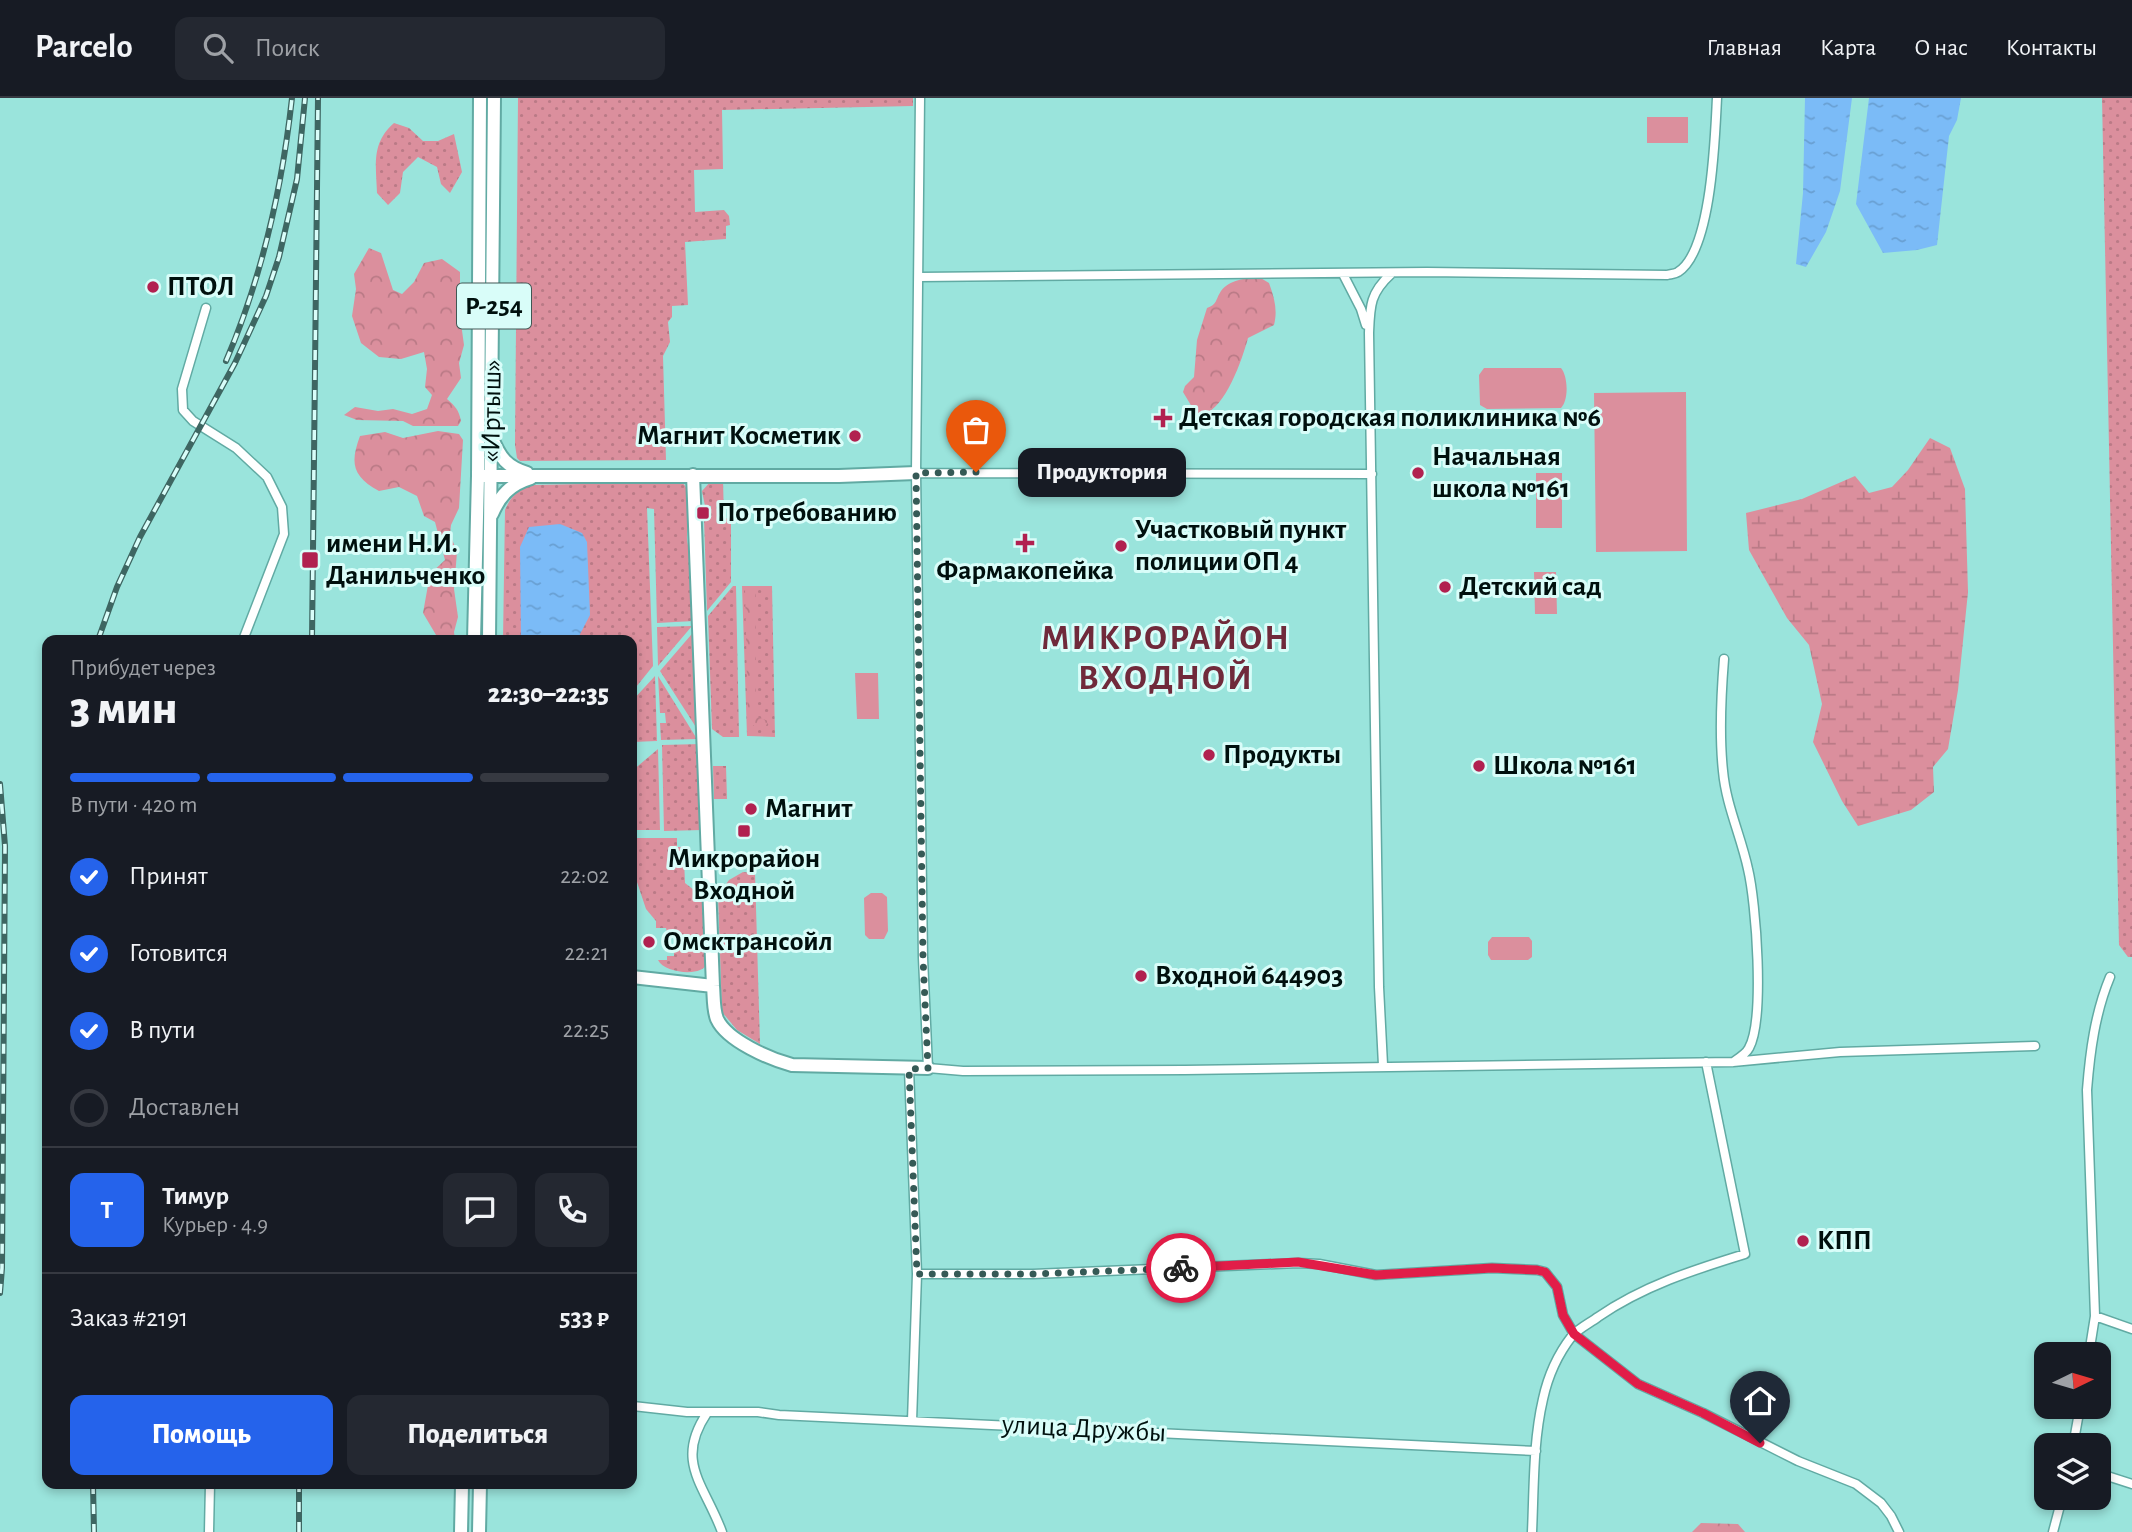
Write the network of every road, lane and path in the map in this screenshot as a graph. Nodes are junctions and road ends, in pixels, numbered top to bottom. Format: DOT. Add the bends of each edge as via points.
graph roads {
  1 [pos="480,98"];
  2 [pos="494,98"];
  3 [pos="920,98"];
  4 [pos="1717,98"];
  5 [pos="1343,274"];
  6 [pos="1391,274"];
  7 [pos="920,277"];
  8 [pos="206,308"];
  9 [pos="1369,333"];
  10 [pos="492,438"];
  11 [pos="916,473"];
  12 [pos="1372,474"];
  13 [pos="693,475"];
  14 [pos="478,476"];
  15 [pos="492,476"];
  16 [pos="538,477"];
  17 [pos="492,514"];
  18 [pos="245,635"];
  19 [pos="474,635"];
  20 [pos="489,635"];
  21 [pos="1724,659"];
  22 [pos="637,977"];
  23 [pos="2110,977"];
  24 [pos="713,986"];
  25 [pos="2035,1046"];
  26 [pos="1706,1062"];
  27 [pos="1733,1062"];
  28 [pos="1383,1065"];
  29 [pos="928,1068"];
  30 [pos="909,1069"];
  31 [pos="917,1274"];
  32 [pos="2095,1316"];
  33 [pos="2132,1329"];
  34 [pos="1574,1334"];
  35 [pos="2091,1342"];
  36 [pos="637,1406"];
  37 [pos="707,1413"];
  38 [pos="912,1421"];
  39 [pos="1536,1451"];
  40 [pos="2111,1477"];
  41 [pos="2132,1484"];
  42 [pos="210,1489"];
  43 [pos="462,1489"];
  44 [pos="480,1489"];
  45 [pos="2059,1510"];
  46 [pos="209,1532"];
  47 [pos="461,1532"];
  48 [pos="479,1532"];
  49 [pos="722,1532"];
  50 [pos="1532,1532"];
  51 [pos="1899,1532"];
  52 [pos="2053,1532"];
  1 -- 14 [label="street, «Иртыш» / Р-254"];
  2 -- 10 [label="street, «Иртыш» / Р-254"];
  3 -- 7 [label="street"];
  4 -- 6 [label="street" via="1707,214 1688,262 1678,272"];
  5 -- 6 [label="street"];
  5 -- 7 [label="street"];
  5 -- 9 [label="street"];
  6 -- 9 [label="street" via="1374,293"];
  7 -- 11 [label="street"];
  8 -- 18 [label="street" via="182,389 183,410 267,477 282,507 284,534"];
  9 -- 12 [label="street"];
  10 -- 15 [label="street, «Иртыш» / Р-254"];
  10 -- 16 [label="street" via="506,464"];
  11 -- 12 [label="street"];
  11 -- 13 [label="street"];
  11 -- 29 [label="street"];
  12 -- 28 [label="street"];
  13 -- 16 [label="street"];
  13 -- 24 [label="street"];
  14 -- 15 [label="street"];
  14 -- 19 [label="street, «Иртыш» / Р-254"];
  15 -- 16 [label="street"];
  15 -- 17 [label="street, «Иртыш» / Р-254"];
  16 -- 17 [label="street" via="507,490"];
  17 -- 20 [label="street, «Иртыш» / Р-254"];
  21 -- 27 [label="street" via="1723,771 1748,869 1757,933 1755,1034 1748,1050"];
  22 -- 24 [label="street"];
  23 -- 32 [label="street" via="2100,1002 2087,1090"];
  24 -- 30 [label="street" via="715,1014 724,1030 778,1061"];
  25 -- 27 [label="street" via="1840,1052"];
  26 -- 27 [label="street"];
  26 -- 28 [label="street"];
  26 -- 34 [label="street" via="1745,1254 1662,1282 1611,1308"];
  28 -- 29 [label="street" via="1157,1070"];
  29 -- 30 [label="street"];
  30 -- 31 [label="street"];
  31 -- 34 [label="street" via="1045,1274 1298,1262 1376,1275 1537,1270 1545,1272 1557,1287 1563,1315"];
  31 -- 38 [label="street"];
  32 -- 33 [label="street"];
  32 -- 35 [label="street"];
  34 -- 39 [label="street" via="1556,1361 1543,1398"];
  34 -- 51 [label="street" via="1638,1384 1856,1484 1881,1503"];
  36 -- 37 [label="street, улица Дружбы"];
  37 -- 38 [label="street, улица Дружбы"];
  37 -- 49 [label="street" via="692,1440 691,1457"];
  38 -- 39 [label="street, улица Дружбы"];
  39 -- 50 [label="street"];
  40 -- 41 [label="street"];
  42 -- 46 [label="street"];
  43 -- 47 [label="street"];
  44 -- 48 [label="street"];
  45 -- 52 [label="street"];
}
